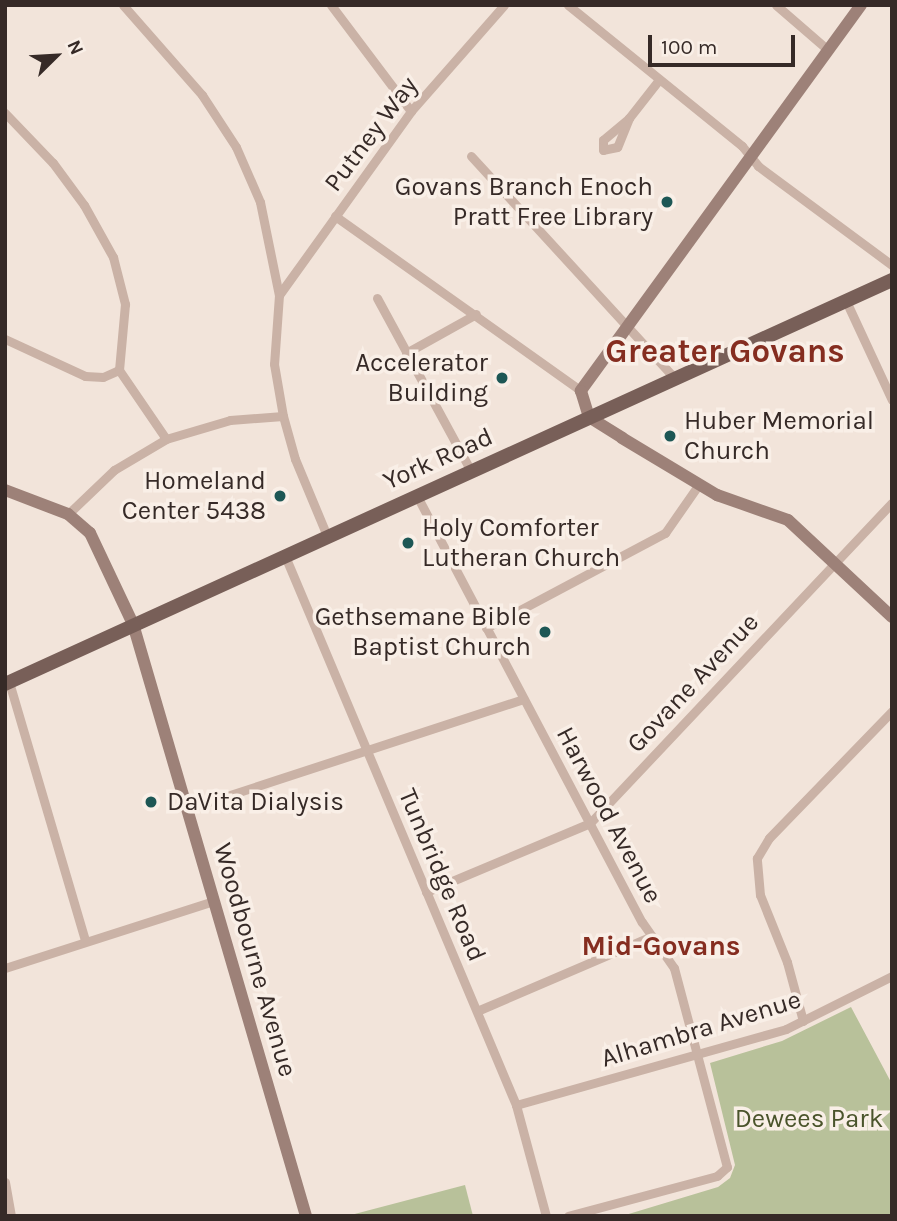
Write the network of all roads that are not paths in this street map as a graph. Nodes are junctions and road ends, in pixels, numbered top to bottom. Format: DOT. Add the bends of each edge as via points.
graph roads {
  1 [pos="123,5"];
  2 [pos="331,5"];
  3 [pos="504,5"];
  4 [pos="568,5"];
  5 [pos="776,5"];
  6 [pos="861,5"];
  7 [pos="828,50"];
  8 [pos="658,82"];
  9 [pos="411,111"];
  10 [pos="5,113"];
  11 [pos="629,118"];
  12 [pos="471,156"];
  13 [pos="751,156"];
  14 [pos="335,216"];
  15 [pos="892,265"];
  16 [pos="892,280"];
  17 [pos="279,295"];
  18 [pos="377,298"];
  19 [pos="846,301"];
  20 [pos="476,314"];
  21 [pos="630,325"];
  22 [pos="5,339"];
  23 [pos="406,354"];
  24 [pos="119,370"];
  25 [pos="675,379"];
  26 [pos="581,391"];
  27 [pos="892,400"];
  28 [pos="283,416"];
  29 [pos="589,417"];
  30 [pos="166,439"];
  31 [pos="471,471"];
  32 [pos="699,484"];
  33 [pos="5,491"];
  34 [pos="416,496"];
  35 [pos="892,503"];
  36 [pos="68,514"];
  37 [pos="327,536"];
  38 [pos="285,556"];
  39 [pos="834,563"];
  40 [pos="892,617"];
  41 [pos="133,624"];
  42 [pos="486,628"];
  43 [pos="7,683"];
  44 [pos="524,699"];
  45 [pos="892,711"];
  46 [pos="366,751"];
  47 [pos="187,809"];
  48 [pos="590,823"];
  49 [pos="426,892"];
  50 [pos="214,901"];
  51 [pos="652,936"];
  52 [pos="85,941"];
  53 [pos="5,968"];
  54 [pos="892,976"];
  55 [pos="477,1011"];
  56 [pos="803,1021"];
  57 [pos="699,1056"];
  58 [pos="516,1105"];
  59 [pos="5,1182"];
  60 [pos="11,1216"];
  61 [pos="306,1216"];
  62 [pos="546,1216"];
  63 [pos="568,1216"];
  1 -- 17 [label="street" via="189,77 236,147 268,228"];
  2 -- 9 [label="street"];
  3 -- 9 [label="street, Putney Way"];
  4 -- 8 [label="street"];
  5 -- 7 [label="street"];
  6 -- 7 [label="street"];
  7 -- 13 [label="street"];
  8 -- 11 [label="street"];
  8 -- 13 [label="street"];
  9 -- 14 [label="street, Putney Way"];
  10 -- 24 [label="street" via="60,172 113,257 125,304"];
  12 -- 21 [label="street"];
  13 -- 15 [label="street"];
  13 -- 21 [label="street"];
  14 -- 17 [label="street, Putney Way"];
  14 -- 20 [label="street"];
  16 -- 19 [label="main road, York Road"];
  17 -- 28 [label="street" via="274,364"];
  18 -- 23 [label="street"];
  19 -- 25 [label="main road, York Road"];
  19 -- 27 [label="street"];
  20 -- 23 [label="street"];
  20 -- 26 [label="street"];
  21 -- 25 [label="street"];
  21 -- 26 [label="street"];
  22 -- 24 [label="street" via="85,376 103,377"];
  23 -- 31 [label="street"];
  24 -- 30 [label="street"];
  25 -- 29 [label="main road, York Road"];
  26 -- 29 [label="street"];
  28 -- 30 [label="street" via="230,420"];
  28 -- 37 [label="street" via="295,459"];
  29 -- 31 [label="main road, York Road"];
  29 -- 32 [label="street"];
  30 -- 36 [label="street" via="114,470"];
  31 -- 34 [label="main road, York Road"];
  32 -- 39 [label="street" via="779,515"];
  32 -- 42 [label="street" via="665,533"];
  33 -- 36 [label="street, Woodbourne Avenue"];
  34 -- 37 [label="main road, York Road"];
  34 -- 42 [label="street, Harwood Avenue"];
  35 -- 39 [label="street, Govane Avenue"];
  36 -- 41 [label="street, Woodbourne Avenue" via="100,550"];
  37 -- 38 [label="main road, York Road"];
  38 -- 41 [label="main road, York Road"];
  38 -- 46 [label="street, Tunbridge Road"];
  39 -- 40 [label="street"];
  39 -- 48 [label="street, Govane Avenue"];
  41 -- 43 [label="main road, York Road"];
  41 -- 47 [label="street, Woodbourne Avenue"];
  42 -- 44 [label="street, Harwood Avenue"];
  43 -- 52 [label="street"];
  44 -- 46 [label="street"];
  44 -- 48 [label="street, Harwood Avenue"];
  45 -- 56 [label="street" via="769,838 757,858 755,876"];
  46 -- 47 [label="street"];
  46 -- 49 [label="street, Tunbridge Road"];
  47 -- 50 [label="street, Woodbourne Avenue"];
  48 -- 49 [label="street, Govane Avenue"];
  48 -- 51 [label="street, Harwood Avenue"];
  49 -- 55 [label="street, Tunbridge Road"];
  50 -- 52 [label="street"];
  50 -- 61 [label="street, Woodbourne Avenue"];
  51 -- 55 [label="street"];
  51 -- 57 [label="street, Harwood Avenue" via="674,968"];
  52 -- 53 [label="street"];
  54 -- 56 [label="street, Alhambra Avenue"];
  55 -- 58 [label="street, Tunbridge Road"];
  56 -- 57 [label="street, Alhambra Avenue"];
  57 -- 58 [label="street, Alhambra Avenue"];
  57 -- 63 [label="street, Harwood Avenue" via="727,1167 717,1176"];
  58 -- 62 [label="street, Tunbridge Road"];
  59 -- 60 [label="street"];
}
